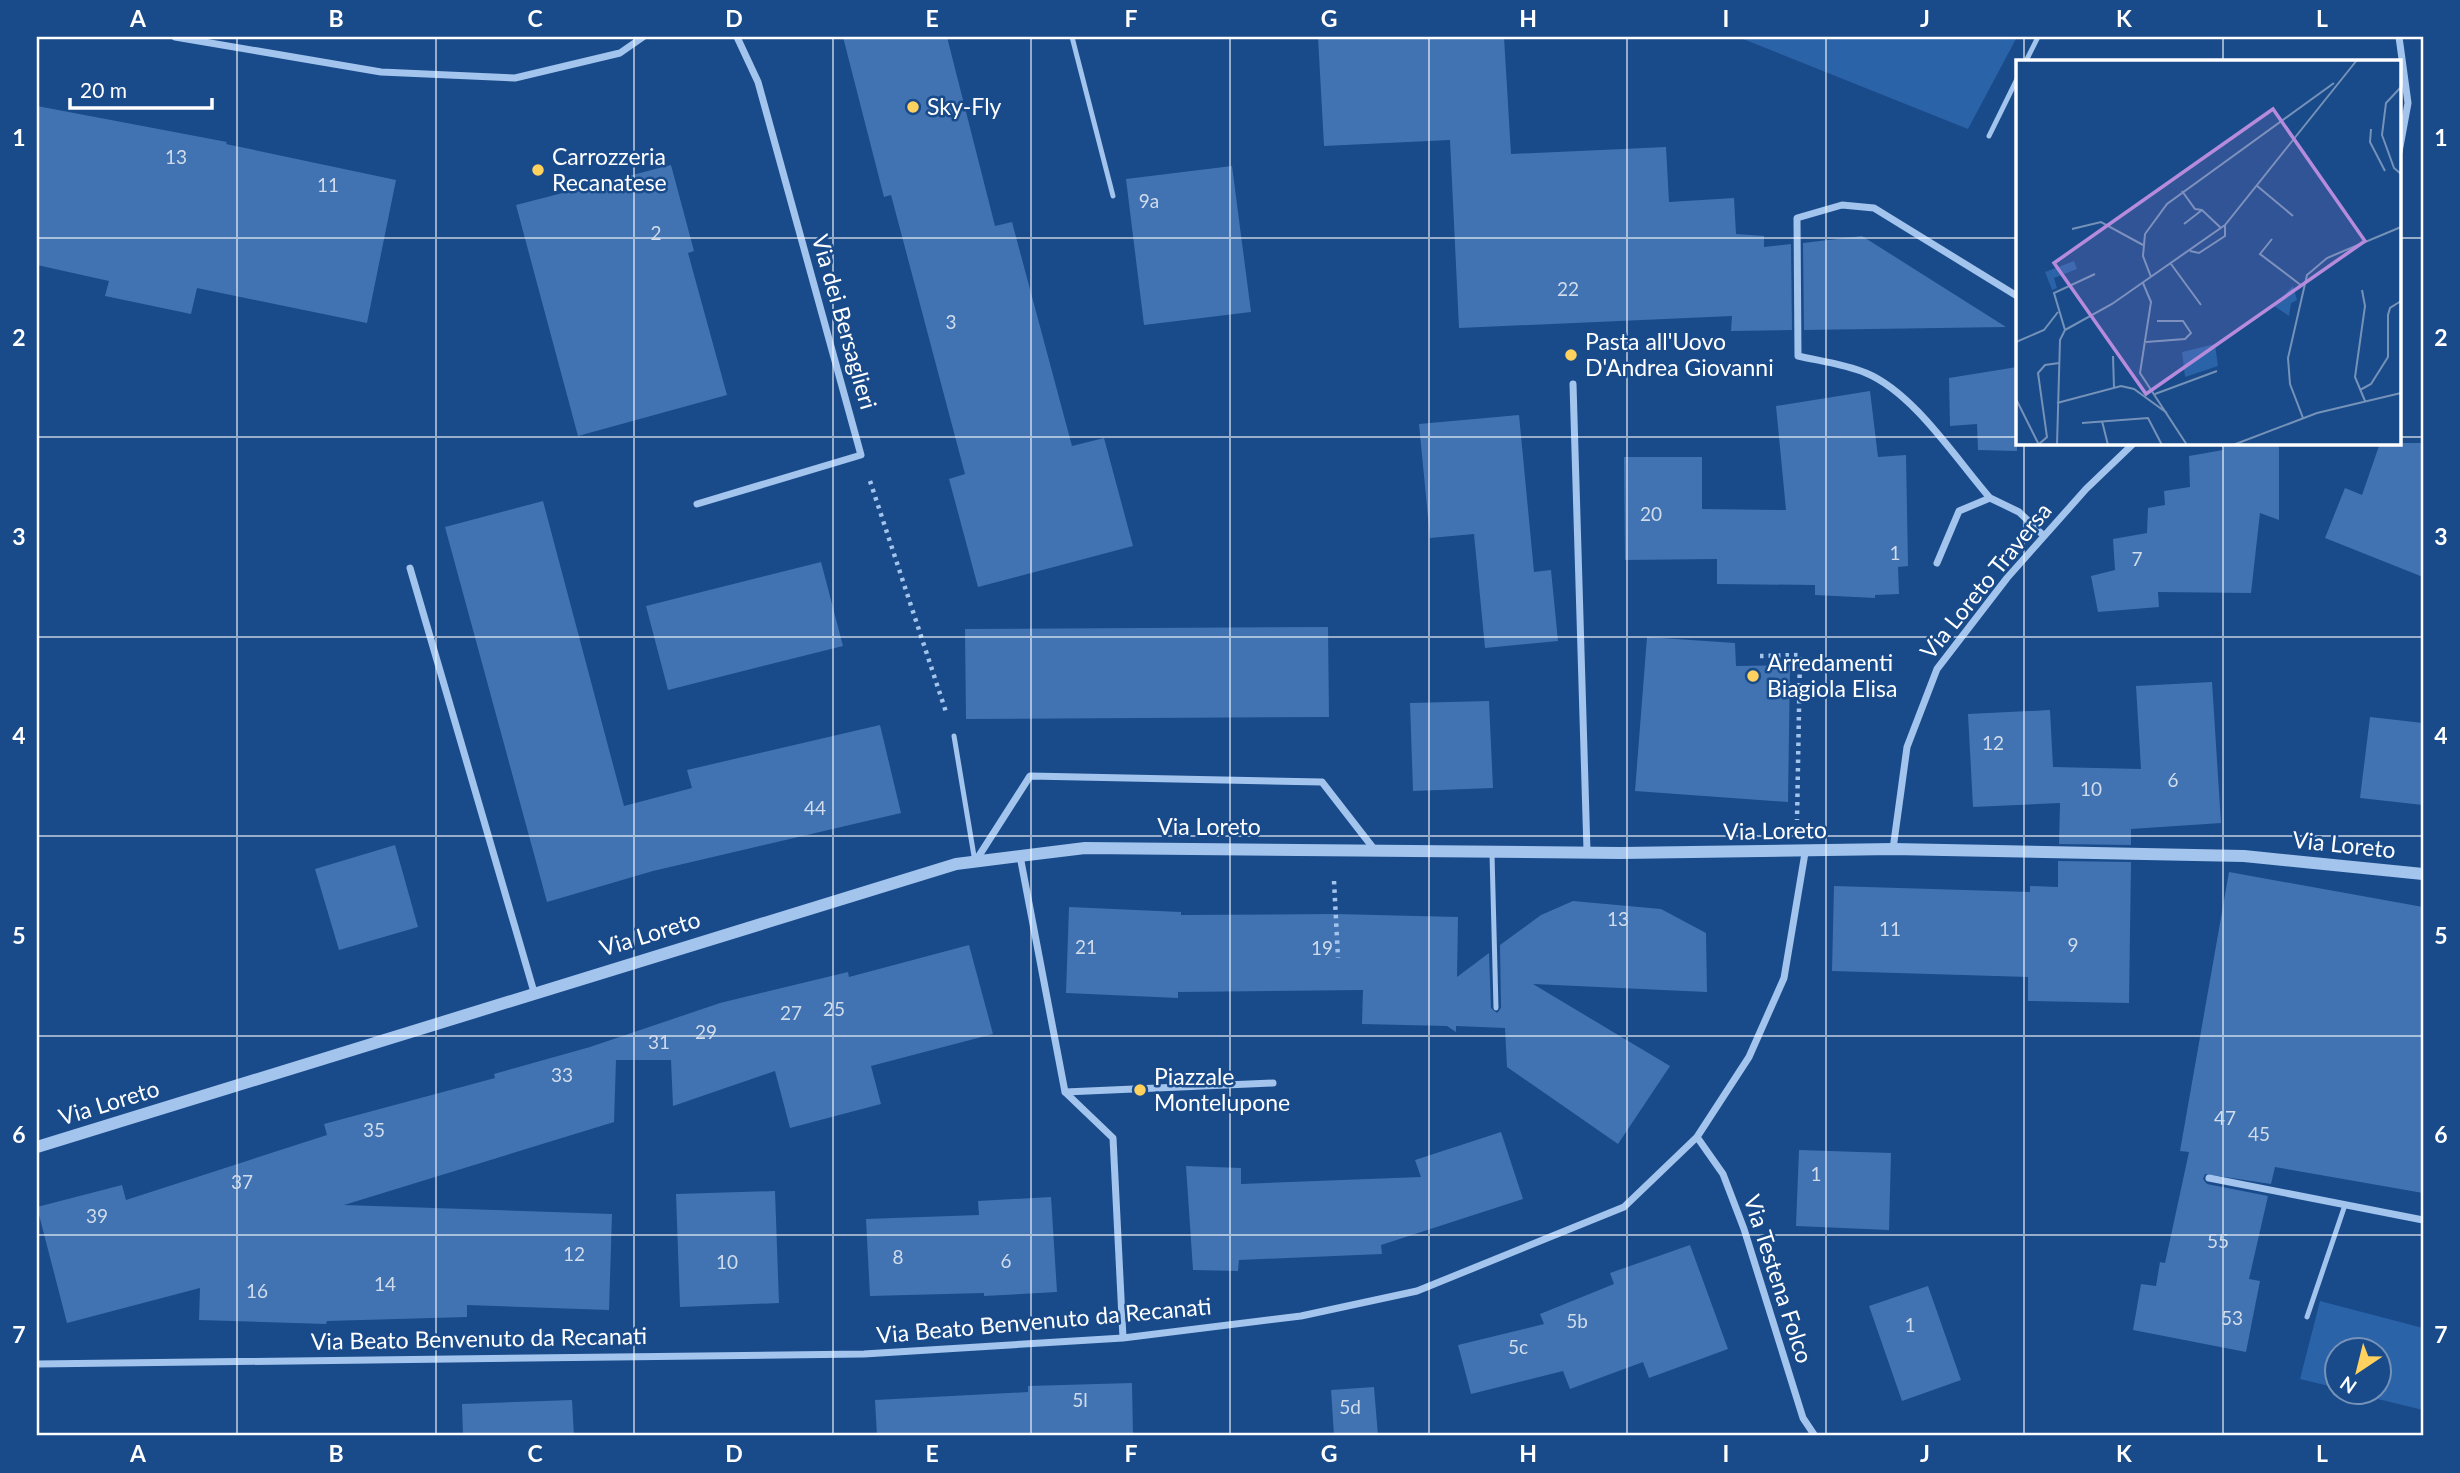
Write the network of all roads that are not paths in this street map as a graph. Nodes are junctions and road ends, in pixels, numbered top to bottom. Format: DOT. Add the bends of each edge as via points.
graph roads {
  1 [pos="175,37"];
  2 [pos="643,37"];
  3 [pos="737,37"];
  4 [pos="1072,37"];
  5 [pos="2038,37"];
  6 [pos="2399,37"];
  7 [pos="2026,60"];
  8 [pos="2016,81"];
  9 [pos="1989,136"];
  10 [pos="2400,147"];
  11 [pos="1113,196"];
  12 [pos="2016,295"];
  13 [pos="1573,384"];
  14 [pos="2133,444"];
  15 [pos="1990,498"];
  16 [pos="697,503"];
  17 [pos="2044,536"];
  18 [pos="1937,562"];
  19 [pos="410,568"];
  20 [pos="954,736"];
  21 [pos="1374,849"];
  22 [pos="1893,849"];
  23 [pos="1492,851"];
  24 [pos="1587,851"];
  25 [pos="1801,853"];
  26 [pos="1020,856"];
  27 [pos="975,862"];
  28 [pos="2423,874"];
  29 [pos="534,992"];
  30 [pos="1496,1008"];
  31 [pos="1273,1083"];
  32 [pos="1065,1092"];
  33 [pos="1697,1137"];
  34 [pos="37,1147"];
  35 [pos="2209,1178"];
  36 [pos="2345,1205"];
  37 [pos="2423,1220"];
  38 [pos="2307,1318"];
  39 [pos="1123,1338"];
  40 [pos="37,1364"];
  41 [pos="1815,1436"];
  1 -- 2 [label="street" via="381,72 515,78 620,53"];
  3 -- 16 [label="street, Via dei Bersaglieri" via="758,82 862,455"];
  4 -- 11 [label="lane"];
  5 -- 7 [label="lane"];
  6 -- 10 [label="street" via="2408,103"];
  8 -- 9 [label="lane"];
  12 -- 15 [label="street" via="1874,208 1842,205 1797,218 1798,356 1866,373 1890,386"];
  13 -- 24 [label="street"];
  14 -- 17 [label="street, Via Loreto Traversa"];
  15 -- 17 [label="street" via="2019,512"];
  15 -- 18 [label="street" via="1959,511"];
  17 -- 22 [label="street, Via Loreto Traversa" via="1937,669 1907,747"];
  19 -- 29 [label="street"];
  20 -- 27 [label="lane"];
  21 -- 23 [label="street, Via Loreto"];
  21 -- 26 [label="street, Via Loreto" via="1085,848"];
  21 -- 27 [label="street" via="1322,782 1030,776"];
  22 -- 25 [label="street, Via Loreto"];
  22 -- 28 [label="street, Via Loreto" via="2244,856"];
  23 -- 24 [label="street, Via Loreto"];
  23 -- 30 [label="lane"];
  24 -- 25 [label="street, Via Loreto"];
  25 -- 33 [label="street, Via Beato Benvenuto da Recanati" via="1784,978 1749,1056"];
  26 -- 27 [label="street, Via Loreto"];
  26 -- 32 [label="street"];
  27 -- 29 [label="street, Via Loreto"];
  29 -- 34 [label="street, Via Loreto"];
  31 -- 32 [label="street"];
  32 -- 39 [label="street" via="1113,1138"];
  33 -- 39 [label="street, Via Beato Benvenuto da Recanati" via="1624,1207 1418,1291 1301,1316"];
  33 -- 41 [label="street, Via Testena Folco" via="1723,1174 1803,1418"];
  35 -- 36 [label="street"];
  36 -- 37 [label="street"];
  36 -- 38 [label="lane"];
  39 -- 40 [label="street, Via Beato Benvenuto da Recanati" via="864,1354"];
}
